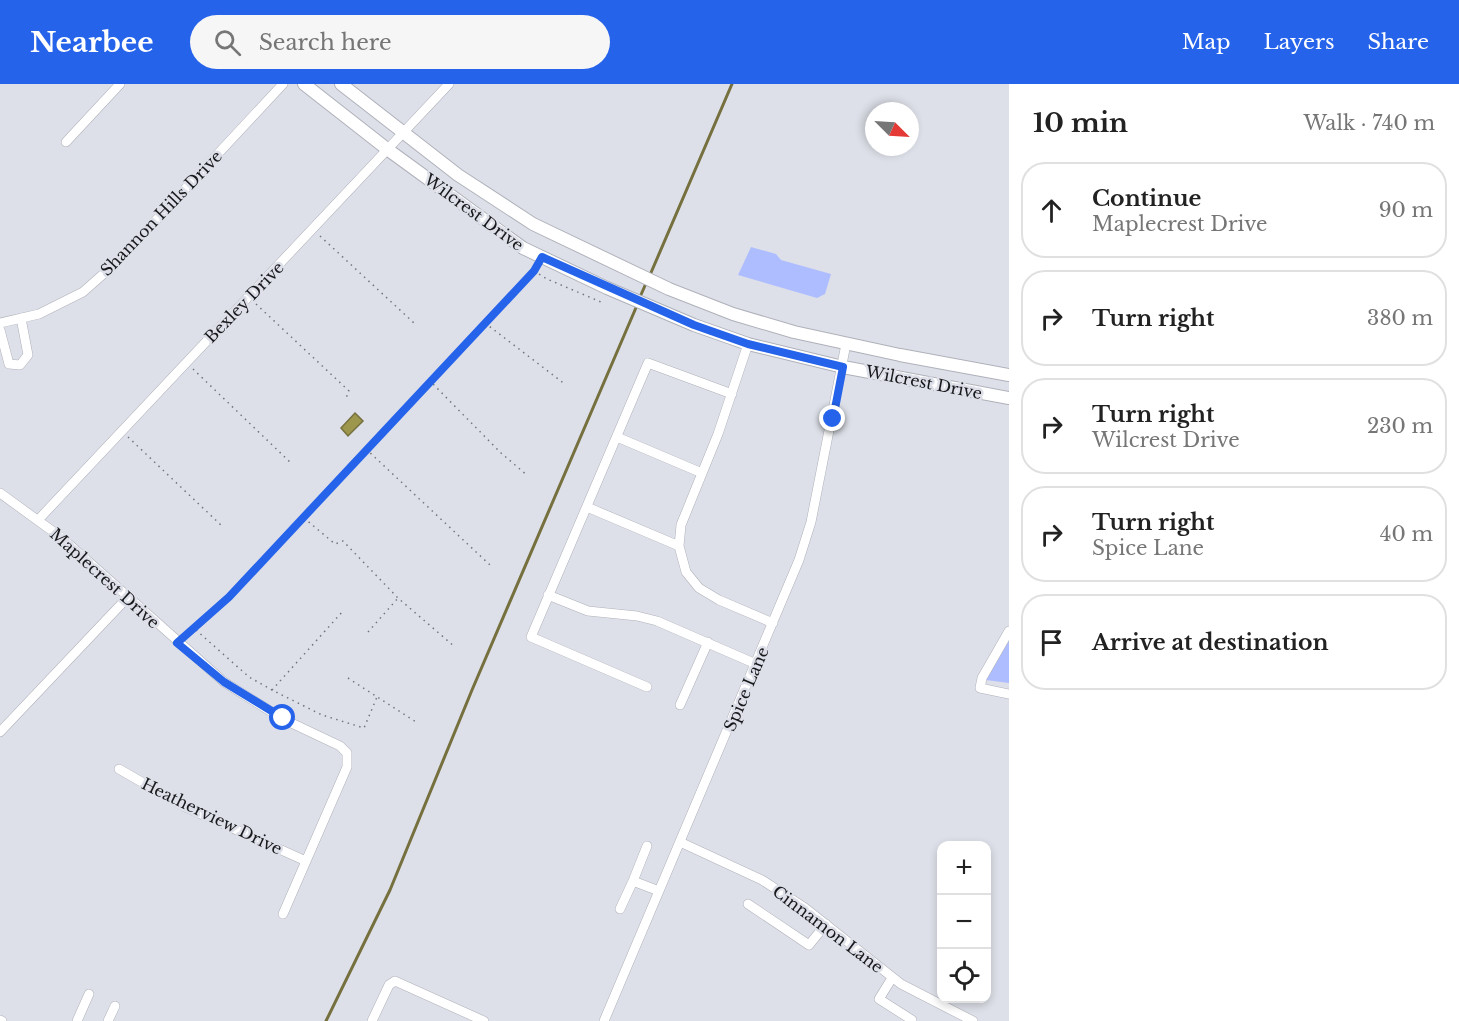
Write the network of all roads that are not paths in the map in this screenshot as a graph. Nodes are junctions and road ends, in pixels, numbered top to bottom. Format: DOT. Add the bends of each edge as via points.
graph roads {
  1 [pos="120,84"];
  2 [pos="283,84"];
  3 [pos="304,84"];
  4 [pos="341,84"];
  5 [pos="449,84"];
  6 [pos="402,133"];
  7 [pos="66,142"];
  8 [pos="387,149"];
  9 [pos="502,205"];
  10 [pos="480,217"];
  11 [pos="21,318"];
  12 [pos="0,323"];
  13 [pos="0,330"];
  14 [pos="748,344"];
  15 [pos="846,344"];
  16 [pos="843,367"];
  17 [pos="1009,375"];
  18 [pos="732,394"];
  19 [pos="1009,398"];
  20 [pos="616,437"];
  21 [pos="702,473"];
  22 [pos="0,493"];
  23 [pos="587,507"];
  24 [pos="39,519"];
  25 [pos="679,546"];
  26 [pos="548,595"];
  27 [pos="128,597"];
  28 [pos="773,623"];
  29 [pos="1009,631"];
  30 [pos="708,642"];
  31 [pos="756,664"];
  32 [pos="646,687"];
  33 [pos="1009,694"];
  34 [pos="680,705"];
  35 [pos="0,732"];
  36 [pos="119,769"];
  37 [pos="680,842"];
  38 [pos="648,846"];
  39 [pos="306,861"];
  40 [pos="633,881"];
  41 [pos="659,891"];
  42 [pos="748,904"];
  43 [pos="620,909"];
  44 [pos="283,914"];
  45 [pos="826,924"];
  46 [pos="892,978"];
  47 [pos="89,994"];
  48 [pos="115,1006"];
  49 [pos="912,1020"];
  50 [pos="77,1021"];
  51 [pos="108,1021"];
  52 [pos="372,1021"];
  53 [pos="484,1021"];
  54 [pos="604,1021"];
  55 [pos="973,1021"];
  1 -- 7 [label="street"];
  2 -- 11 [label="street, Shannon Hills Drive" via="118,261 83,292 39,314"];
  3 -- 8 [label="main road, Wilcrest Drive"];
  4 -- 6 [label="main road, Wilcrest Drive"];
  5 -- 6 [label="street, Bexley Drive"];
  6 -- 8 [label="street, Bexley Drive"];
  6 -- 9 [label="main road, Wilcrest Drive"];
  8 -- 10 [label="main road, Wilcrest Drive"];
  8 -- 24 [label="street, Bexley Drive"];
  9 -- 10 [label="main road"];
  9 -- 15 [label="main road, Wilcrest Drive" via="533,224 669,289 733,314"];
  10 -- 14 [label="main road, Wilcrest Drive" via="523,248 659,311"];
  11 -- 12 [label="street, Shannon Hills Drive"];
  11 -- 13 [label="street" via="28,355 20,365 9,364 5,358"];
  14 -- 16 [label="main road, Wilcrest Drive"];
  14 -- 18 [label="street"];
  15 -- 16 [label="street, Spice Lane"];
  15 -- 17 [label="main road, Wilcrest Drive"];
  16 -- 19 [label="main road, Wilcrest Drive"];
  16 -- 28 [label="street, Spice Lane" via="811,522"];
  18 -- 20 [label="street" via="648,363"];
  18 -- 21 [label="street"];
  20 -- 21 [label="street"];
  20 -- 23 [label="street"];
  21 -- 25 [label="street" via="681,525"];
  22 -- 24 [label="street, Maplecrest Drive"];
  23 -- 25 [label="street"];
  23 -- 26 [label="street"];
  24 -- 27 [label="street, Maplecrest Drive"];
  25 -- 28 [label="street" via="686,572 699,588"];
  26 -- 30 [label="street" via="588,611 647,617"];
  26 -- 32 [label="street" via="531,637"];
  27 -- 35 [label="street"];
  27 -- 39 [label="street, Maplecrest Drive" via="224,682 347,753 347,767"];
  28 -- 31 [label="street, Spice Lane"];
  29 -- 33 [label="street" via="980,688"];
  30 -- 31 [label="street"];
  30 -- 34 [label="street"];
  31 -- 37 [label="street, Spice Lane"];
  36 -- 39 [label="street, Heatherview Drive" via="185,807"];
  37 -- 41 [label="street, Spice Lane"];
  37 -- 45 [label="street, Cinnamon Lane" via="762,880"];
  38 -- 40 [label="street"];
  39 -- 44 [label="street"];
  40 -- 41 [label="street"];
  40 -- 43 [label="street"];
  41 -- 54 [label="street, Spice Lane"];
  42 -- 45 [label="street" via="809,945"];
  45 -- 46 [label="street, Cinnamon Lane"];
  46 -- 49 [label="street" via="879,999"];
  46 -- 55 [label="street, Cinnamon Lane"];
  47 -- 50 [label="street"];
  48 -- 51 [label="street"];
  52 -- 53 [label="street" via="389,985 395,981"];
}
